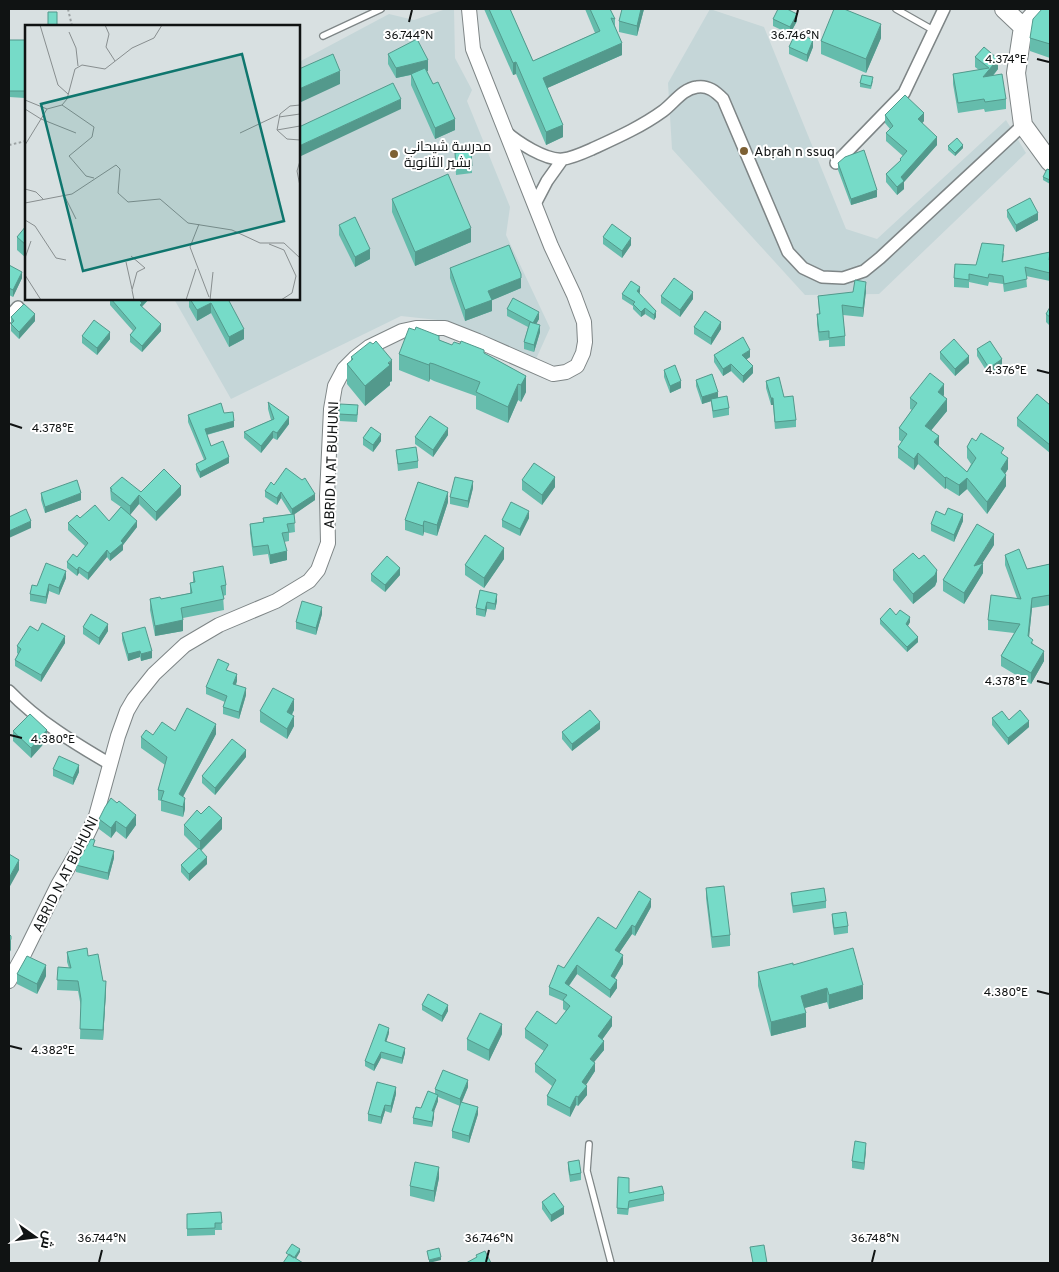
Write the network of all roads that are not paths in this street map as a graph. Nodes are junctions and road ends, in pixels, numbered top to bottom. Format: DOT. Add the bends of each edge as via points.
graph roads {
  1 [pos="381,9"];
  2 [pos="469,9"];
  3 [pos="896,9"];
  4 [pos="944,9"];
  5 [pos="1004,9"];
  6 [pos="1039,9"];
  7 [pos="1023,27"];
  8 [pos="933,30"];
  9 [pos="324,36"];
  10 [pos="1023,125"];
  11 [pos="504,130"];
  12 [pos="562,160"];
  13 [pos="1050,162"];
  14 [pos="836,163"];
  15 [pos="535,204"];
  16 [pos="18,306"];
  17 [pos="9,317"];
  18 [pos="9,691"];
  19 [pos="110,764"];
  20 [pos="9,981"];
  21 [pos="589,1144"];
  22 [pos="612,1263"];
  1 -- 9 [label="lane"];
  2 -- 11 [label="street, ABRID N AT BUHUNI" via="473,49"];
  3 -- 8 [label="lane"];
  4 -- 8 [label="street"];
  5 -- 7 [label="main road"];
  6 -- 7 [label="main road"];
  7 -- 10 [label="main road" via="1016,73"];
  8 -- 14 [label="street" via="904,93"];
  10 -- 12 [label="street" via="864,272 844,278 822,277 803,268 788,252 723,100 708,88 698,86 689,89 642,125"];
  10 -- 13 [label="main road"];
  11 -- 12 [label="street" via="536,152"];
  11 -- 15 [label="street, ABRID N AT BUHUNI"];
  12 -- 15 [label="street"];
  15 -- 19 [label="street, ABRID N AT BUHUNI" via="584,322 585,342 577,366 552,374 445,328 430,327 402,330 356,357 344,369 335,386 327,496 328,543 318,570 297,589 259,610 203,633 171,658 134,699 123,720"];
  16 -- 17 [label="street"];
  18 -- 19 [label="street" via="50,726"];
  19 -- 20 [label="street, ABRID N AT BUHUNI" via="96,816"];
  21 -- 22 [label="lane" via="587,1171"];
}
